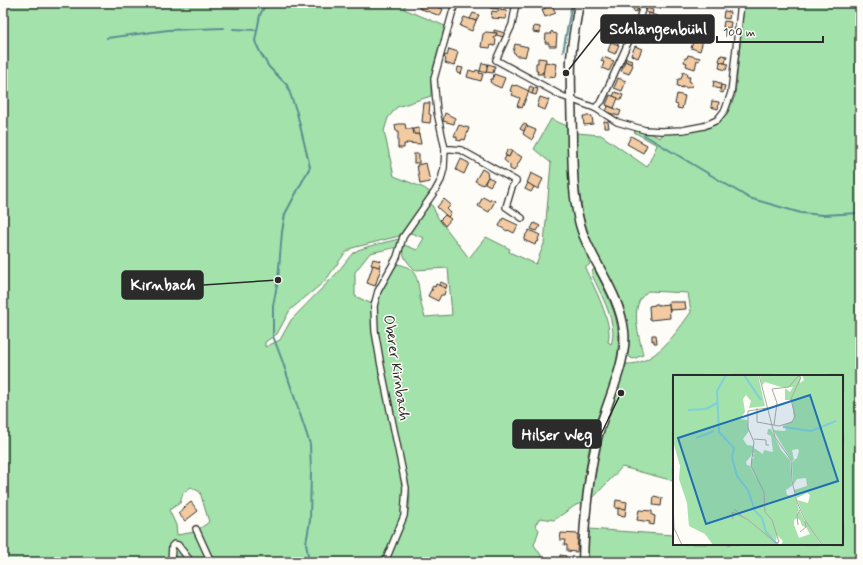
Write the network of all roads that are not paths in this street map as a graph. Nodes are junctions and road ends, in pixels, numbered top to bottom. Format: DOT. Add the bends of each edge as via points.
graph roads {
  1 [pos="455,3"];
  2 [pos="516,3"];
  3 [pos="579,3"];
  4 [pos="644,3"];
  5 [pos="742,3"];
  6 [pos="572,98"];
  7 [pos="595,108"];
  8 [pos="445,149"];
  9 [pos="522,218"];
  10 [pos="196,529"];
  11 [pos="171,562"];
  12 [pos="191,562"];
  13 [pos="211,562"];
  14 [pos="385,562"];
  15 [pos="582,562"];
  1 -- 8 [label="street, Oberer Kirnbach" via="434,79 437,112"];
  2 -- 6 [label="street" via="512,25 496,60 562,96"];
  3 -- 6 [label="main road" via="571,60"];
  4 -- 7 [label="street" via="602,101"];
  5 -- 7 [label="street" via="731,93 725,110 717,120 704,126 662,132 617,122"];
  6 -- 7 [label="street"];
  6 -- 15 [label="main road" via="573,179 578,215 583,234 617,303 624,332 621,364 593,458"];
  8 -- 9 [label="street" via="461,150 516,181 506,207"];
  8 -- 14 [label="street, Oberer Kirnbach" via="441,180 403,237 397,257 378,291 374,306 381,366 406,488 404,516"];
  10 -- 13 [label="street"];
  11 -- 12 [label="street" via="174,544 178,545"];
}
